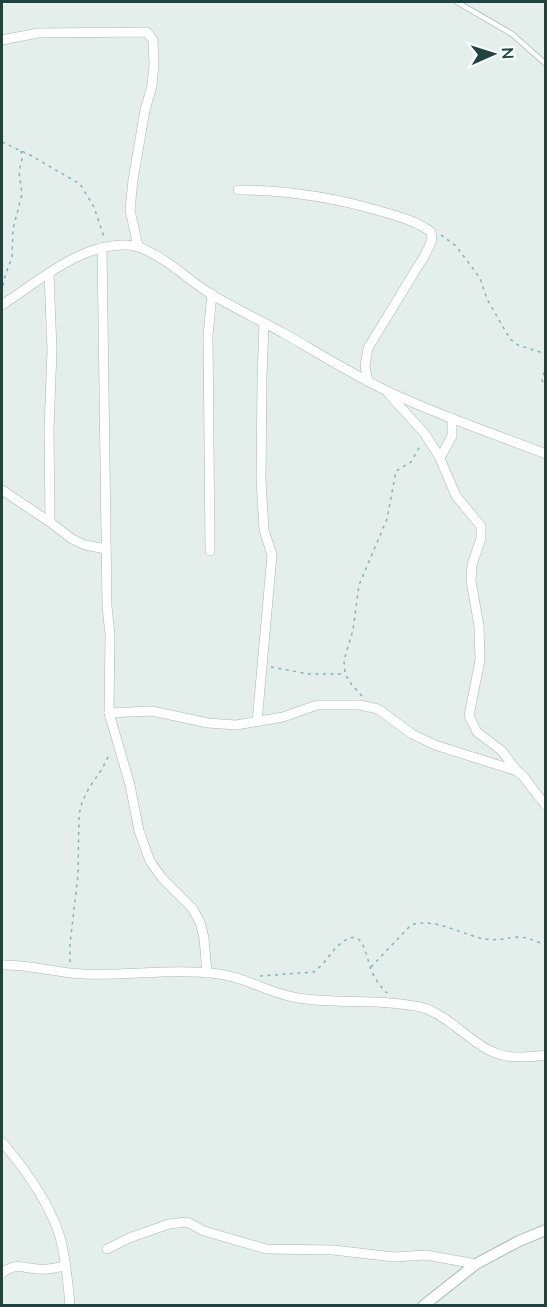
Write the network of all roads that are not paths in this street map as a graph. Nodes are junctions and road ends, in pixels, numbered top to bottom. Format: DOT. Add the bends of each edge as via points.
graph roads {
  1 [pos="457,2"];
  2 [pos="2,40"];
  3 [pos="546,64"];
  4 [pos="238,190"];
  5 [pos="138,246"];
  6 [pos="104,247"];
  7 [pos="49,273"];
  8 [pos="212,294"];
  9 [pos="2,305"];
  10 [pos="264,322"];
  11 [pos="368,382"];
  12 [pos="387,391"];
  13 [pos="452,418"];
  14 [pos="546,454"];
  15 [pos="440,458"];
  16 [pos="2,490"];
  17 [pos="50,522"];
  18 [pos="106,549"];
  19 [pos="210,551"];
  20 [pos="109,713"];
  21 [pos="257,722"];
  22 [pos="517,771"];
  23 [pos="546,806"];
  24 [pos="2,965"];
  25 [pos="207,973"];
  26 [pos="546,1055"];
  27 [pos="2,1142"];
  28 [pos="546,1230"];
  29 [pos="107,1249"];
  30 [pos="476,1264"];
  31 [pos="66,1265"];
  32 [pos="2,1273"];
  33 [pos="70,1305"];
  34 [pos="423,1305"];
  1 -- 3 [label="lane" via="512,34"];
  2 -- 5 [label="street" via="38,33 151,35 153,75 130,210"];
  4 -- 11 [label="street" via="299,192 327,198 400,217 431,232 425,255 368,348"];
  5 -- 6 [label="street"];
  5 -- 8 [label="street"];
  6 -- 7 [label="street"];
  6 -- 18 [label="street"];
  7 -- 9 [label="street"];
  7 -- 17 [label="street"];
  8 -- 10 [label="street"];
  8 -- 19 [label="street" via="208,335"];
  10 -- 11 [label="street"];
  10 -- 21 [label="street" via="261,480 264,530 272,555"];
  11 -- 12 [label="street"];
  12 -- 13 [label="street"];
  12 -- 15 [label="street" via="425,434"];
  13 -- 14 [label="street"];
  13 -- 15 [label="street" via="452,436"];
  15 -- 22 [label="street" via="456,496 482,530 471,573 481,643 469,716 477,732 502,751"];
  16 -- 17 [label="street"];
  17 -- 18 [label="street" via="72,540"];
  18 -- 20 [label="street"];
  20 -- 21 [label="street" via="152,711 208,723"];
  20 -- 25 [label="street" via="144,846 162,878 192,908 200,922"];
  21 -- 22 [label="street" via="317,705 360,705 386,714 412,734 435,745"];
  22 -- 23 [label="street"];
  24 -- 25 [label="street" via="23,964 72,974"];
  25 -- 26 [label="street" via="237,978 291,997 398,1004 432,1011 486,1050 503,1057"];
  27 -- 31 [label="street" via="43,1200 59,1234"];
  28 -- 30 [label="street"];
  29 -- 30 [label="street" via="169,1224 187,1222 266,1250 426,1255"];
  30 -- 34 [label="street"];
  31 -- 32 [label="street" via="37,1269 17,1266"];
  31 -- 33 [label="street"];
}
